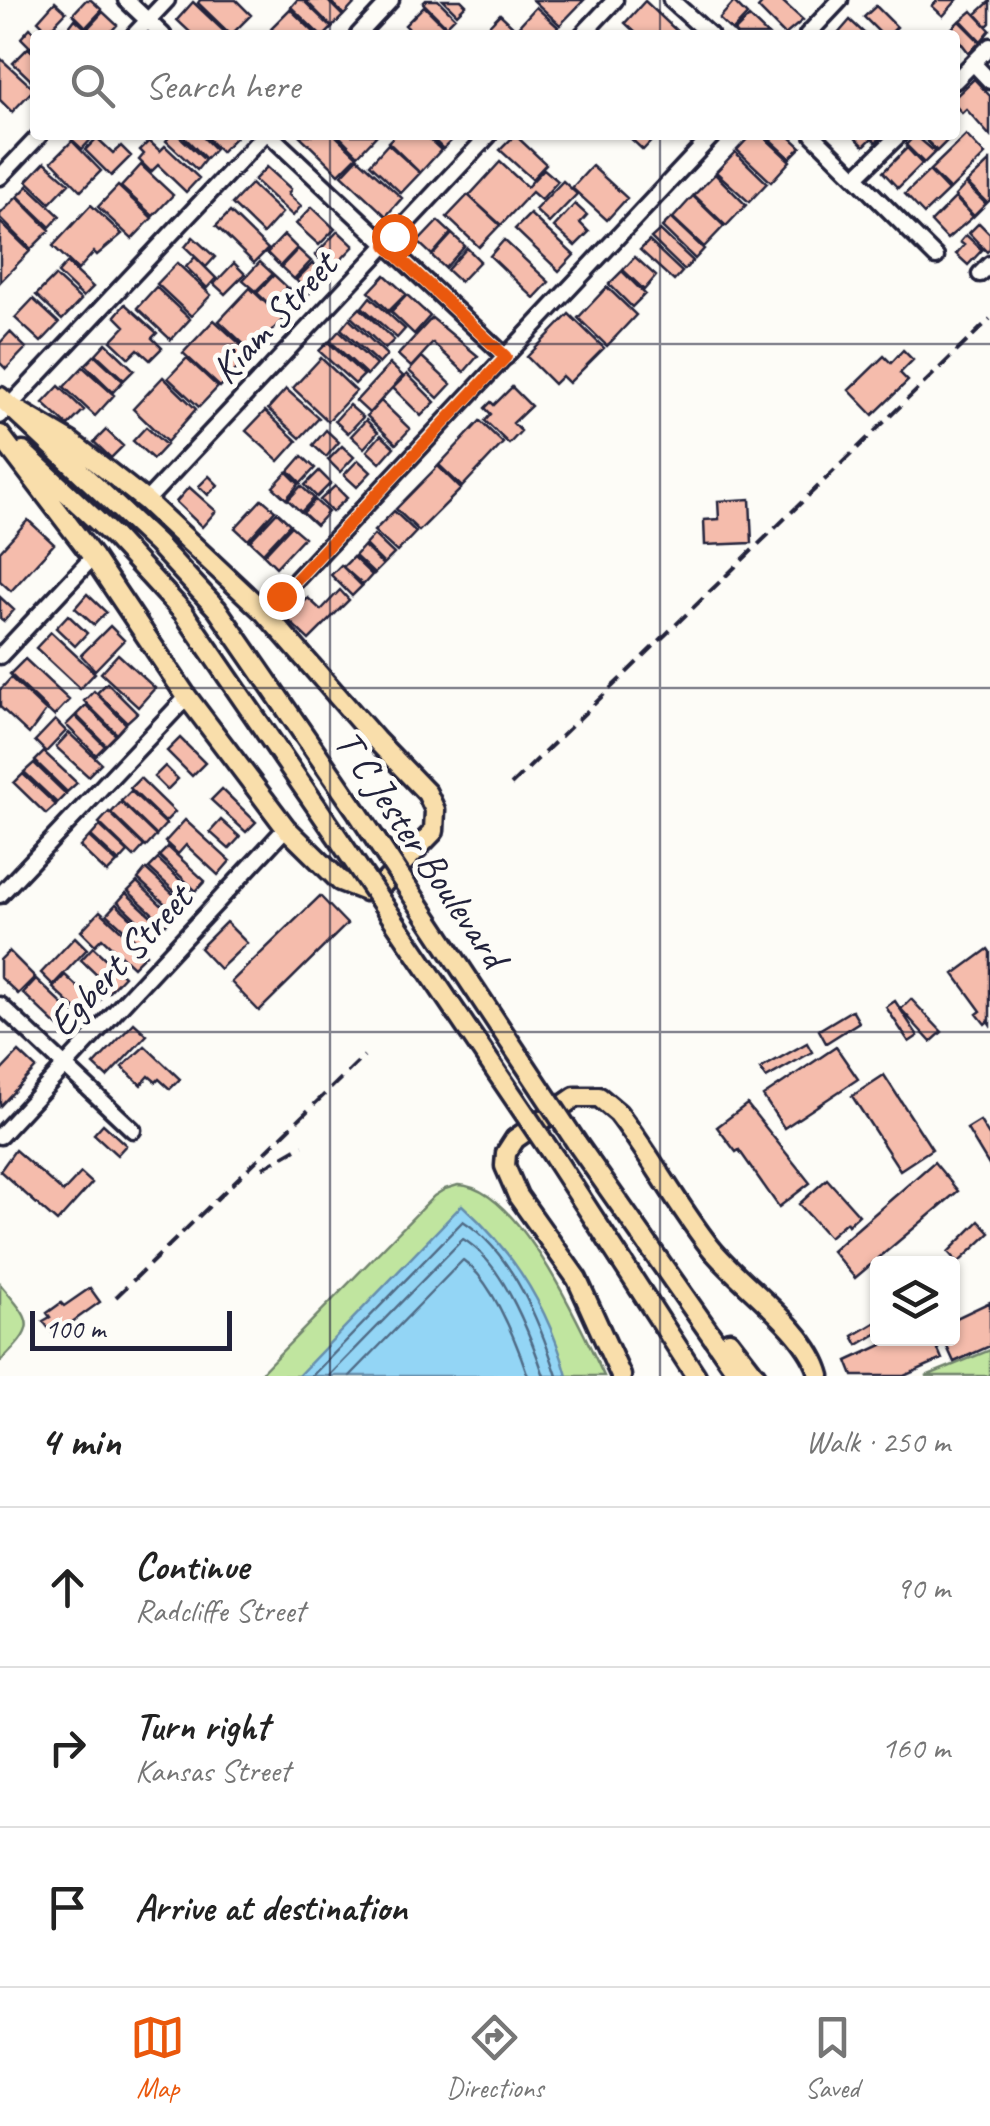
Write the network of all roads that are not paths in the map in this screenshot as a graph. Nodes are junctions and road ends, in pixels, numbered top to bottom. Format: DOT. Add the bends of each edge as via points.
graph roads {
  1 [pos="126,0"];
  2 [pos="167,0"];
  3 [pos="391,0"];
  4 [pos="615,0"];
  5 [pos="671,0"];
  6 [pos="840,0"];
  7 [pos="148,21"];
  8 [pos="139,30"];
  9 [pos="158,30"];
  10 [pos="363,30"];
  11 [pos="587,30"];
  12 [pos="704,30"];
  13 [pos="812,30"];
  14 [pos="990,46"];
  15 [pos="973,64"];
  16 [pos="960,76"];
  17 [pos="990,82"];
  18 [pos="35,140"];
  19 [pos="262,140"];
  20 [pos="272,140"];
  21 [pos="484,140"];
  22 [pos="708,140"];
  23 [pos="818,140"];
  24 [pos="894,140"];
  25 [pos="857,176"];
  26 [pos="0,177"];
  27 [pos="386,245"];
  28 [pos="936,256"];
  29 [pos="506,357"];
  30 [pos="3,406"];
  31 [pos="0,433"];
  32 [pos="146,501"];
  33 [pos="94,557"];
  34 [pos="265,613"];
  35 [pos="0,656"];
  36 [pos="187,697"];
  37 [pos="286,828"];
  38 [pos="0,895"];
  39 [pos="0,1005"];
  40 [pos="65,1067"];
  41 [pos="132,1130"];
  42 [pos="0,1136"];
  43 [pos="682,1292"];
  44 [pos="662,1318"];
  45 [pos="621,1376"];
  46 [pos="682,1376"];
  47 [pos="696,1376"];
  48 [pos="740,1376"];
  49 [pos="756,1376"];
  50 [pos="820,1376"];
  1 -- 7 [label="street"];
  2 -- 7 [label="street"];
  3 -- 10 [label="street"];
  4 -- 11 [label="street"];
  5 -- 12 [label="street"];
  6 -- 13 [label="street"];
  7 -- 8 [label="street"];
  7 -- 9 [label="street"];
  14 -- 15 [label="street"];
  15 -- 16 [label="street"];
  15 -- 17 [label="street"];
  18 -- 26 [label="street"];
  19 -- 30 [label="street"];
  20 -- 27 [label="street"];
  21 -- 27 [label="street, Kiam Street"];
  22 -- 29 [label="street"];
  23 -- 25 [label="street"];
  24 -- 25 [label="street"];
  25 -- 28 [label="street"];
  27 -- 29 [label="street"];
  27 -- 32 [label="street, Kiam Street"];
  29 -- 34 [label="street"];
  30 -- 32 [label="main road" via="71,442"];
  30 -- 43 [label="main road, T C Jester Boulevard, bridge" via="157,544 218,610"];
  31 -- 33 [label="main road"];
  31 -- 44 [label="main road, T C Jester Boulevard, bridge" via="114,537 183,612"];
  32 -- 34 [label="main road"];
  33 -- 35 [label="street"];
  33 -- 36 [label="main road"];
  34 -- 37 [label="main road" via="427,793 436,817 430,838 372,891 340,881"];
  36 -- 37 [label="main road"];
  36 -- 38 [label="street"];
  37 -- 40 [label="street, Egbert Street"];
  39 -- 40 [label="street"];
  40 -- 41 [label="street"];
  40 -- 42 [label="street, Egbert Street"];
  43 -- 48 [label="main road, T C Jester Boulevard"];
  43 -- 49 [label="main road"];
  44 -- 46 [label="main road"];
  44 -- 47 [label="main road, T C Jester Boulevard"];
  45 -- 50 [label="main road" via="577,1279 504,1166 522,1133 584,1095 605,1100 618,1113 710,1248 776,1313"];
}
